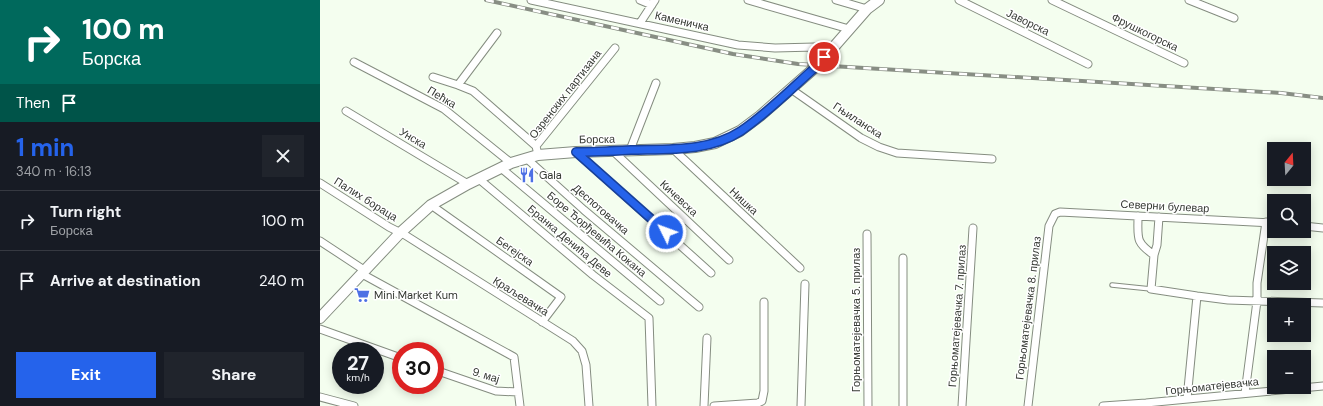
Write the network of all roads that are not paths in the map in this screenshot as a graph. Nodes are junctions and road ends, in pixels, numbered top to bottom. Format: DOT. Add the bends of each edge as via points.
graph roads {
  1 [pos="531,0"];
  2 [pos="640,0"];
  3 [pos="748,0"];
  4 [pos="836,0"];
  5 [pos="879,0"];
  6 [pos="959,0"];
  7 [pos="1052,0"];
  8 [pos="1189,0"];
  9 [pos="653,2"];
  10 [pos="867,9"];
  11 [pos="1234,18"];
  12 [pos="640,23"];
  13 [pos="849,29"];
  14 [pos="497,33"];
  15 [pos="615,48"];
  16 [pos="831,50"];
  17 [pos="354,62"];
  18 [pos="1184,63"];
  19 [pos="1088,64"];
  20 [pos="433,77"];
  21 [pos="656,83"];
  22 [pos="458,85"];
  23 [pos="792,89"];
  24 [pos="346,111"];
  25 [pos="673,149"];
  26 [pos="537,150"];
  27 [pos="630,150"];
  28 [pos="613,151"];
  29 [pos="576,152"];
  30 [pos="526,158"];
  31 [pos="992,159"];
  32 [pos="511,163"];
  33 [pos="501,168"];
  34 [pos="479,179"];
  35 [pos="320,183"];
  36 [pos="468,184"];
  37 [pos="431,205"];
  38 [pos="1055,214"];
  39 [pos="1138,216"];
  40 [pos="1159,217"];
  41 [pos="1266,222"];
  42 [pos="1311,227"];
  43 [pos="973,228"];
  44 [pos="1323,228"];
  45 [pos="400,233"];
  46 [pos="867,234"];
  47 [pos="320,241"];
  48 [pos="1154,254"];
  49 [pos="903,258"];
  50 [pos="729,260"];
  51 [pos="800,268"];
  52 [pos="363,272"];
  53 [pos="711,274"];
  54 [pos="805,284"];
  55 [pos="1112,285"];
  56 [pos="1151,289"];
  57 [pos="1197,296"];
  58 [pos="660,301"];
  59 [pos="764,302"];
  60 [pos="1257,302"];
  61 [pos="1323,303"];
  62 [pos="699,306"];
  63 [pos="320,318"];
  64 [pos="542,322"];
  65 [pos="320,329"];
  66 [pos="707,338"];
  67 [pos="392,355"];
  68 [pos="444,373"];
  69 [pos="1323,386"];
  70 [pos="518,392"];
  71 [pos="1245,393"];
  72 [pos="320,397"];
  73 [pos="1187,399"];
  74 [pos="1146,405"];
  75 [pos="354,406"];
  76 [pos="520,406"];
  77 [pos="589,406"];
  78 [pos="652,406"];
  79 [pos="704,406"];
  80 [pos="714,406"];
  81 [pos="801,406"];
  82 [pos="868,406"];
  83 [pos="903,406"];
  84 [pos="962,406"];
  85 [pos="1028,406"];
  86 [pos="1103,406"];
  1 -- 12 [label="street, Каменичка"];
  2 -- 9 [label="street"];
  3 -- 13 [label="street"];
  4 -- 10 [label="street"];
  5 -- 10 [label="street, Борска"];
  6 -- 19 [label="street, Јаворска"];
  7 -- 18 [label="street, Фрушкогорска"];
  8 -- 11 [label="street"];
  9 -- 12 [label="street"];
  10 -- 13 [label="street, Борска"];
  12 -- 16 [label="street, Каменичка" via="738,45 775,48 815,47"];
  13 -- 16 [label="street, Борска"];
  14 -- 22 [label="street"];
  15 -- 26 [label="street, Озренских партизана"];
  16 -- 23 [label="street, Борска"];
  17 -- 32 [label="street, Пећка" via="444,110"];
  20 -- 22 [label="street"];
  21 -- 27 [label="street"];
  22 -- 26 [label="street" via="473,91"];
  23 -- 25 [label="street, Борска" via="740,131 715,143"];
  23 -- 31 [label="street, Гњиланска" via="861,138 896,153"];
  24 -- 36 [label="street, Унска"];
  25 -- 27 [label="street, Борска"];
  25 -- 51 [label="street, Нишка"];
  26 -- 29 [label="street, Борска"];
  26 -- 30 [label="street, Борска"];
  27 -- 28 [label="street, Борска"];
  28 -- 29 [label="street, Борска"];
  28 -- 50 [label="street, Кичевска"];
  29 -- 53 [label="street"];
  30 -- 32 [label="street, Борска"];
  30 -- 62 [label="street, Деспотовачка"];
  32 -- 33 [label="street, Борска"];
  33 -- 34 [label="street, Борска"];
  33 -- 58 [label="street, Боре Ђорђевића Кокана"];
  34 -- 36 [label="street, Борска"];
  34 -- 78 [label="street, Бранка Денића Деве" via="649,318"];
  35 -- 45 [label="street, Палих бораца"];
  36 -- 37 [label="street, Борска"];
  37 -- 45 [label="street, Борска"];
  37 -- 64 [label="street, Бегејска" via="561,297"];
  38 -- 39 [label="street, Северни булевар" via="1060,212"];
  38 -- 85 [label="street, Горњоматејевачка 8. прилаз" via="1049,226"];
  39 -- 40 [label="street, Северни булевар"];
  39 -- 48 [label="street" via="1138,239"];
  40 -- 41 [label="street, Северни булевар"];
  40 -- 48 [label="street"];
  41 -- 60 [label="street" via="1257,283"];
  42 -- 44 [label="street"];
  43 -- 84 [label="street, Горњоматејевачка 7. прилаз"];
  45 -- 52 [label="street, Борска"];
  45 -- 64 [label="street, Краљевачка"];
  46 -- 82 [label="street, Горњоматејевачка 5. прилаз"];
  47 -- 52 [label="street"];
  48 -- 56 [label="street"];
  49 -- 83 [label="street"];
  52 -- 63 [label="street, Борска"];
  52 -- 70 [label="street" via="514,357"];
  54 -- 81 [label="street"];
  55 -- 56 [label="lane"];
  56 -- 57 [label="street"];
  57 -- 60 [label="street"];
  57 -- 73 [label="street"];
  59 -- 80 [label="street" via="762,401"];
  60 -- 61 [label="street"];
  60 -- 71 [label="street"];
  64 -- 77 [label="street, Краљевачка" via="573,341 582,351 586,365"];
  65 -- 67 [label="street"];
  66 -- 79 [label="street"];
  68 -- 70 [label="street, 9. мај" via="496,391"];
  69 -- 71 [label="street, Горњоматејевачка"];
  70 -- 76 [label="street"];
  71 -- 73 [label="street, Горњоматејевачка"];
  72 -- 75 [label="street"];
  73 -- 74 [label="street, Горњоматејевачка"];
  74 -- 86 [label="street, Горњоматејевачка"];
}
